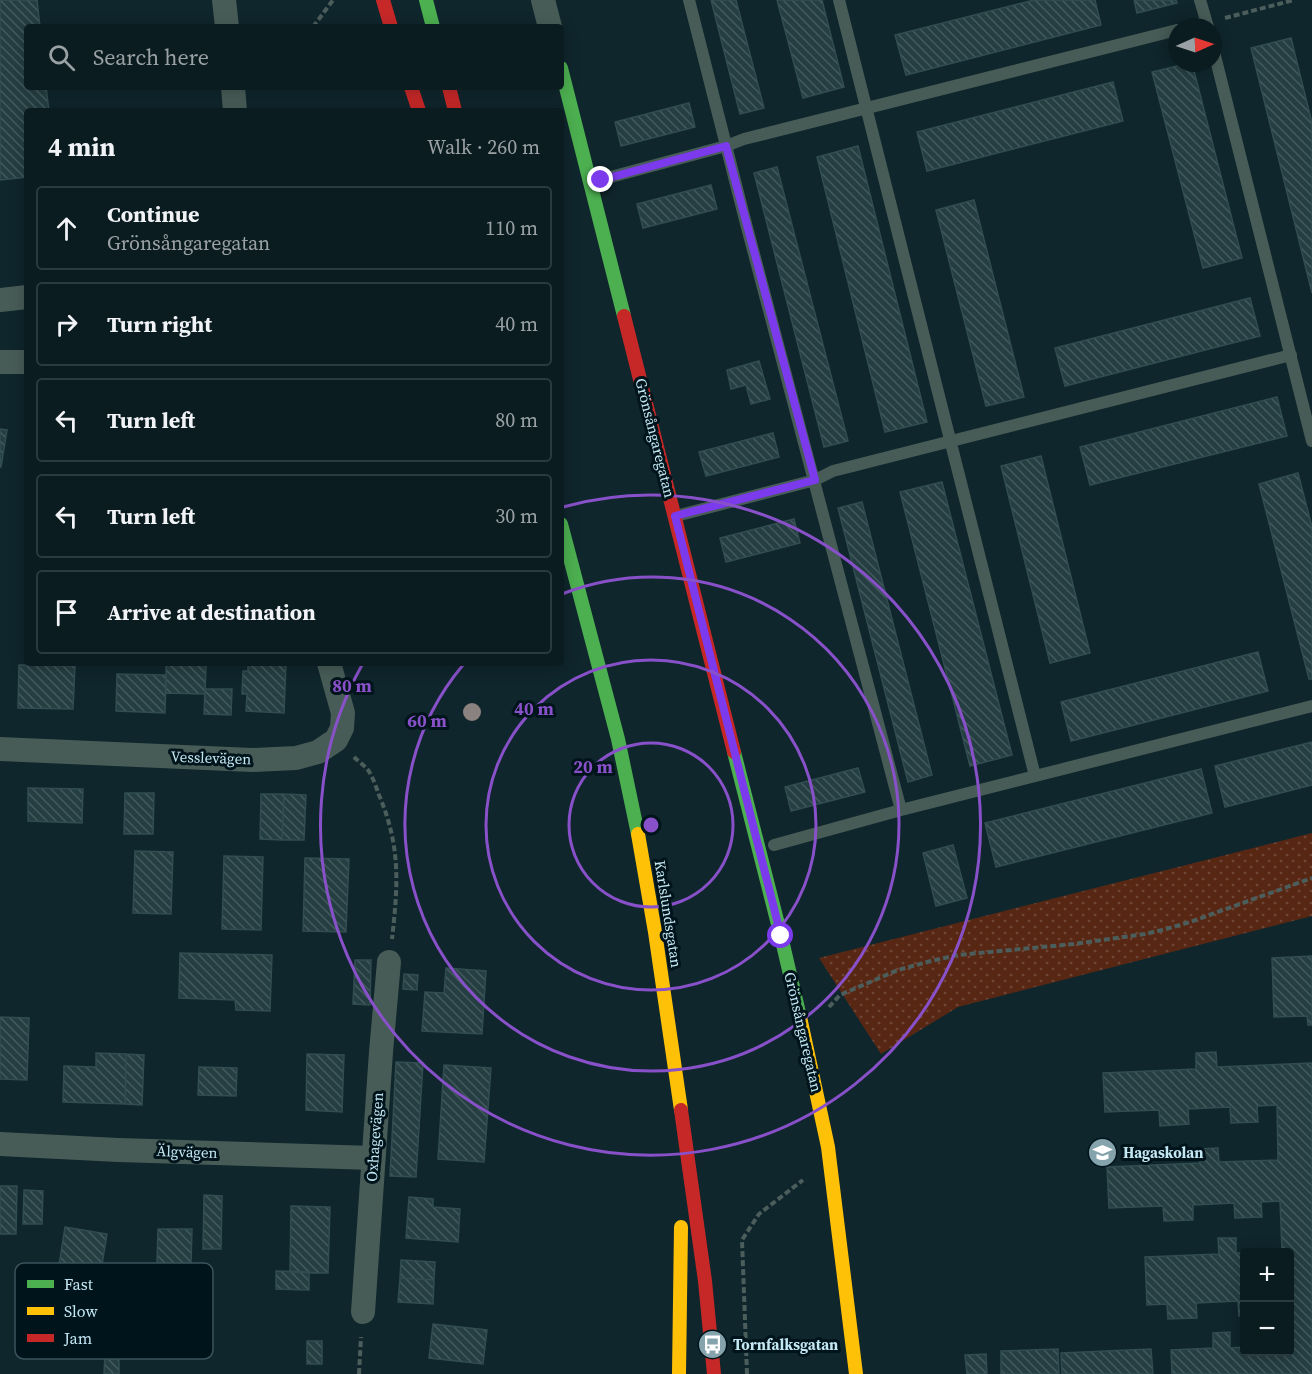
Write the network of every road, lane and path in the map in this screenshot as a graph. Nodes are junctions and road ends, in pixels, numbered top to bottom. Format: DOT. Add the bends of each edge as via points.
graph roads {
  1 [pos="224,0"];
  2 [pos="333,0"];
  3 [pos="382,0"];
  4 [pos="426,0"];
  5 [pos="543,0"];
  6 [pos="689,0"];
  7 [pos="838,0"];
  8 [pos="1200,0"];
  9 [pos="1294,0"];
  10 [pos="1205,18"];
  11 [pos="1222,21"];
  12 [pos="227,24"];
  13 [pos="315,24"];
  14 [pos="390,24"];
  15 [pos="433,24"];
  16 [pos="549,24"];
  17 [pos="1168,32"];
  18 [pos="1219,72"];
  19 [pos="564,79"];
  20 [pos="233,90"];
  21 [pos="412,90"];
  22 [pos="450,90"];
  23 [pos="236,108"];
  24 [pos="418,108"];
  25 [pos="454,108"];
  26 [pos="866,108"];
  27 [pos="726,146"];
  28 [pos="591,182"];
  29 [pos="24,297"];
  30 [pos="0,300"];
  31 [pos="1291,355"];
  32 [pos="0,362"];
  33 [pos="24,362"];
  34 [pos="950,441"];
  35 [pos="1312,441"];
  36 [pos="815,480"];
  37 [pos="675,516"];
  38 [pos="564,536"];
  39 [pos="564,551"];
  40 [pos="582,605"];
  41 [pos="330,666"];
  42 [pos="1312,706"];
  43 [pos="336,740"];
  44 [pos="0,749"];
  45 [pos="1035,776"];
  46 [pos="902,810"];
  47 [pos="774,845"];
  48 [pos="1312,878"];
  49 [pos="389,962"];
  50 [pos="827,1009"];
  51 [pos="683,1126"];
  52 [pos="0,1144"];
  53 [pos="374,1158"];
  54 [pos="829,1159"];
  55 [pos="363,1312"];
  56 [pos="359,1374"];
  57 [pos="679,1374"];
  58 [pos="714,1374"];
  59 [pos="747,1374"];
  60 [pos="856,1374"];
  1 -- 12 [label="street"];
  2 -- 13 [label="path"];
  3 -- 14 [label="street"];
  4 -- 15 [label="street"];
  5 -- 16 [label="street"];
  6 -- 27 [label="lane"];
  7 -- 26 [label="lane"];
  8 -- 10 [label="lane"];
  9 -- 11 [label="path"];
  17 -- 26 [label="lane"];
  18 -- 31 [label="lane"];
  19 -- 28 [label="street, Grönsångaregatan"];
  20 -- 23 [label="street"];
  21 -- 24 [label="street"];
  22 -- 25 [label="street"];
  26 -- 27 [label="lane"];
  26 -- 34 [label="lane"];
  27 -- 28 [label="lane"];
  27 -- 36 [label="lane"];
  28 -- 37 [label="street, Grönsångaregatan"];
  29 -- 30 [label="street"];
  31 -- 34 [label="lane"];
  31 -- 35 [label="lane"];
  32 -- 33 [label="street"];
  34 -- 36 [label="lane" via="833,471"];
  34 -- 45 [label="lane"];
  36 -- 37 [label="lane"];
  36 -- 46 [label="lane"];
  37 -- 54 [label="street, Grönsångaregatan" via="781,936"];
  38 -- 40 [label="street, Karlslundsgatan"];
  39 -- 40 [label="street, Karlslundsgatan"];
  40 -- 51 [label="street, Karlslundsgatan" via="618,739 643,860"];
  41 -- 43 [label="street" via="343,713"];
  42 -- 45 [label="lane"];
  43 -- 44 [label="street, Vesslevägen" via="318,752 296,758 252,760"];
  43 -- 49 [label="path" via="368,770 393,836 397,880"];
  45 -- 46 [label="lane"];
  46 -- 47 [label="lane"];
  48 -- 50 [label="path" via="1156,932 931,961 898,970 840,995"];
  49 -- 53 [label="street, Oxhagevägen"];
  51 -- 57 [label="street, Karlslundsgatan"];
  51 -- 58 [label="street, Karlslundsgatan" via="705,1275"];
  52 -- 53 [label="street, Älgvägen"];
  53 -- 55 [label="street, Oxhagevägen"];
  54 -- 59 [label="path" via="759,1214 742,1240"];
  54 -- 60 [label="street, Grönsångaregatan"];
  55 -- 56 [label="path"];
}
